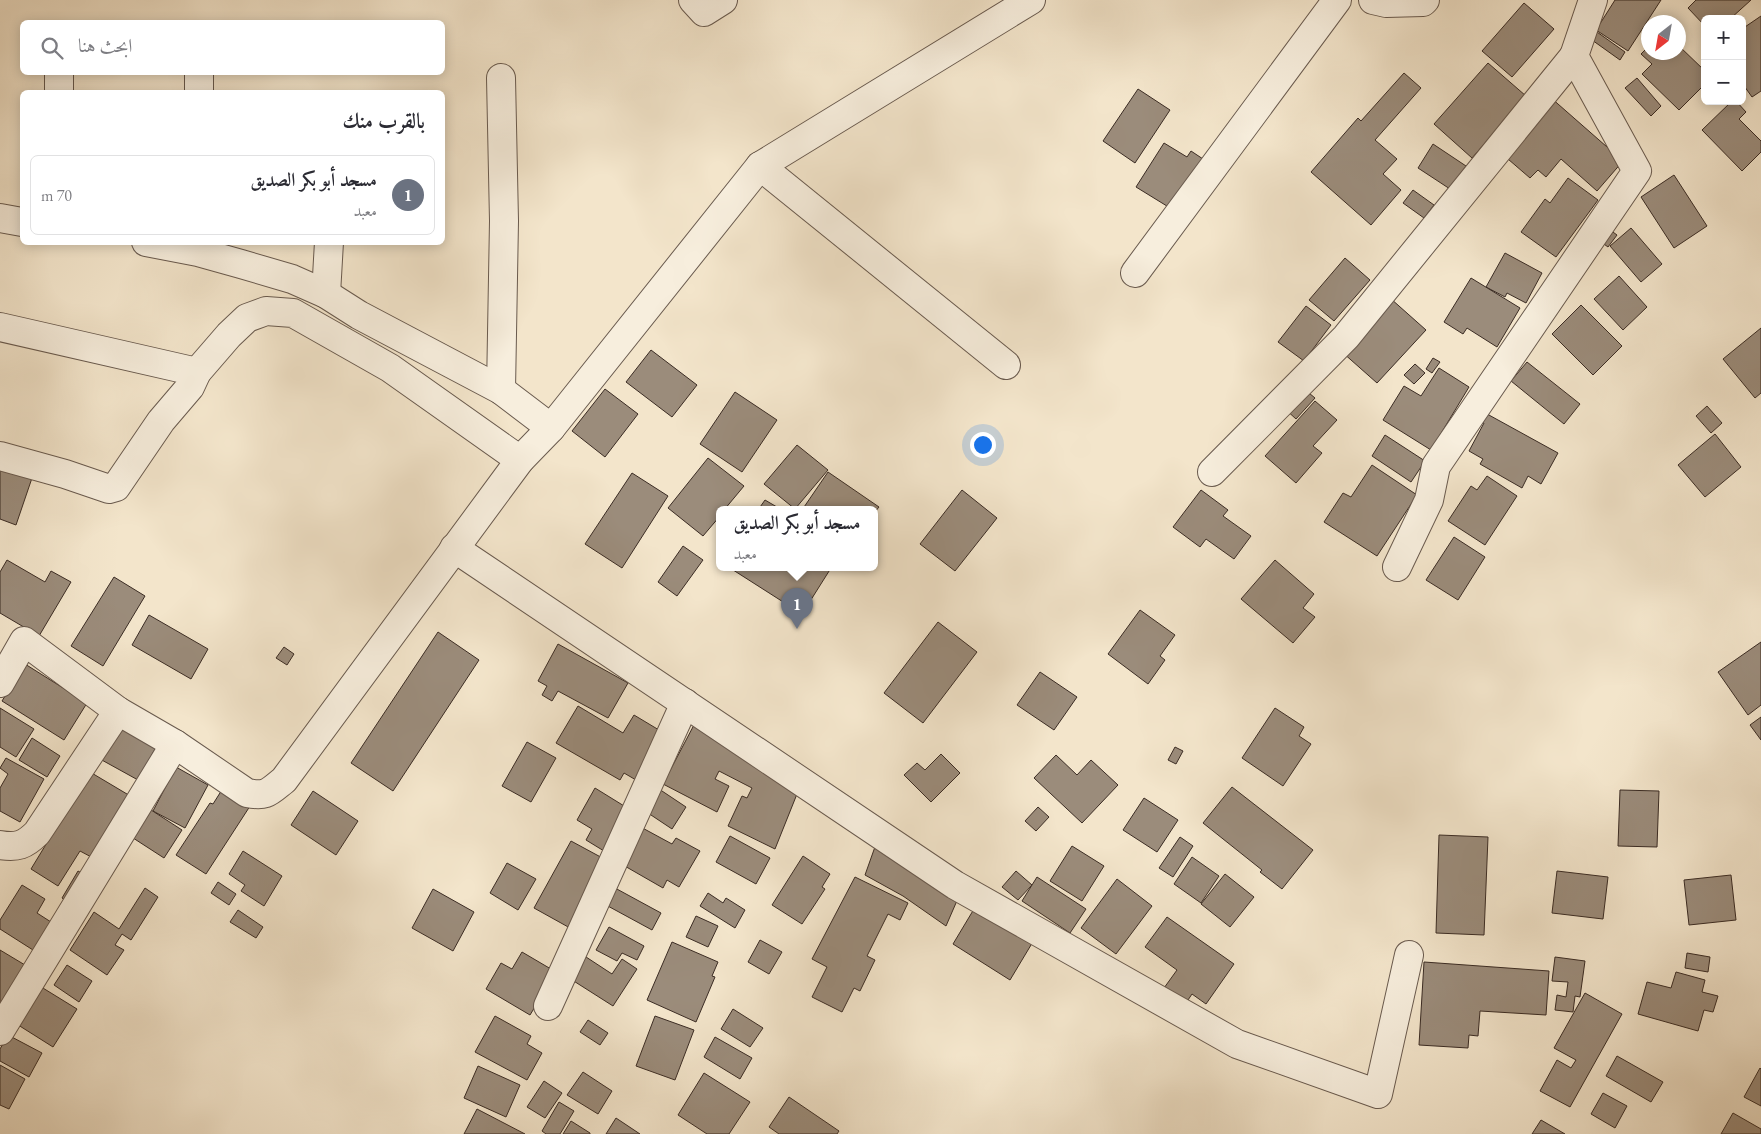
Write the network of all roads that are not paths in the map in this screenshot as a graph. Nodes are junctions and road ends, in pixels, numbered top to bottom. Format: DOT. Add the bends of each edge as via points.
graph roads {
  1 [pos="693,0"];
  2 [pos="723,0"];
  3 [pos="1031,0"];
  4 [pos="1337,0"];
  5 [pos="1373,0"];
  6 [pos="1425,0"];
  7 [pos="1593,0"];
  8 [pos="1574,56"];
  9 [pos="59,75"];
  10 [pos="199,75"];
  11 [pos="501,78"];
  12 [pos="59,90"];
  13 [pos="199,90"];
  14 [pos="760,166"];
  15 [pos="0,218"];
  16 [pos="20,222"];
  17 [pos="177,245"];
  18 [pos="328,245"];
  19 [pos="198,247"];
  20 [pos="1135,273"];
  21 [pos="326,294"];
  22 [pos="0,327"];
  23 [pos="1006,365"];
  24 [pos="197,372"];
  25 [pos="501,390"];
  26 [pos="551,428"];
  27 [pos="0,456"];
  28 [pos="520,460"];
  29 [pos="1212,472"];
  30 [pos="454,548"];
  31 [pos="1397,567"];
  32 [pos="0,683"];
  33 [pos="685,703"];
  34 [pos="118,711"];
  35 [pos="175,744"];
  36 [pos="0,845"];
  37 [pos="1409,955"];
  38 [pos="548,1006"];
  39 [pos="0,1031"];
  1 -- 2 [label="street" via="704,12"];
  3 -- 14 [label="street"];
  4 -- 20 [label="street"];
  5 -- 6 [label="street" via="1386,3"];
  7 -- 8 [label="street"];
  8 -- 29 [label="street" via="1346,337"];
  8 -- 31 [label="street" via="1637,171 1436,466 1429,500"];
  9 -- 12 [label="street"];
  10 -- 13 [label="street"];
  11 -- 25 [label="street" via="504,221"];
  14 -- 23 [label="street"];
  14 -- 26 [label="street"];
  15 -- 16 [label="street"];
  17 -- 19 [label="street"];
  18 -- 21 [label="street"];
  19 -- 21 [label="street"];
  21 -- 25 [label="street" via="359,315"];
  22 -- 24 [label="street"];
  24 -- 27 [label="street" via="190,387 161,420 116,488 109,489"];
  24 -- 28 [label="street" via="247,318 266,311 293,312 390,368"];
  25 -- 26 [label="street"];
  26 -- 28 [label="street"];
  28 -- 30 [label="street"];
  30 -- 33 [label="street"];
  30 -- 35 [label="street" via="284,780 268,794 247,793"];
  32 -- 34 [label="street" via="24,641"];
  33 -- 37 [label="street" via="955,885 1220,1035 1378,1094"];
  33 -- 38 [label="street"];
  34 -- 35 [label="street"];
  34 -- 36 [label="street" via="28,842 14,847"];
  35 -- 39 [label="street"];
}
